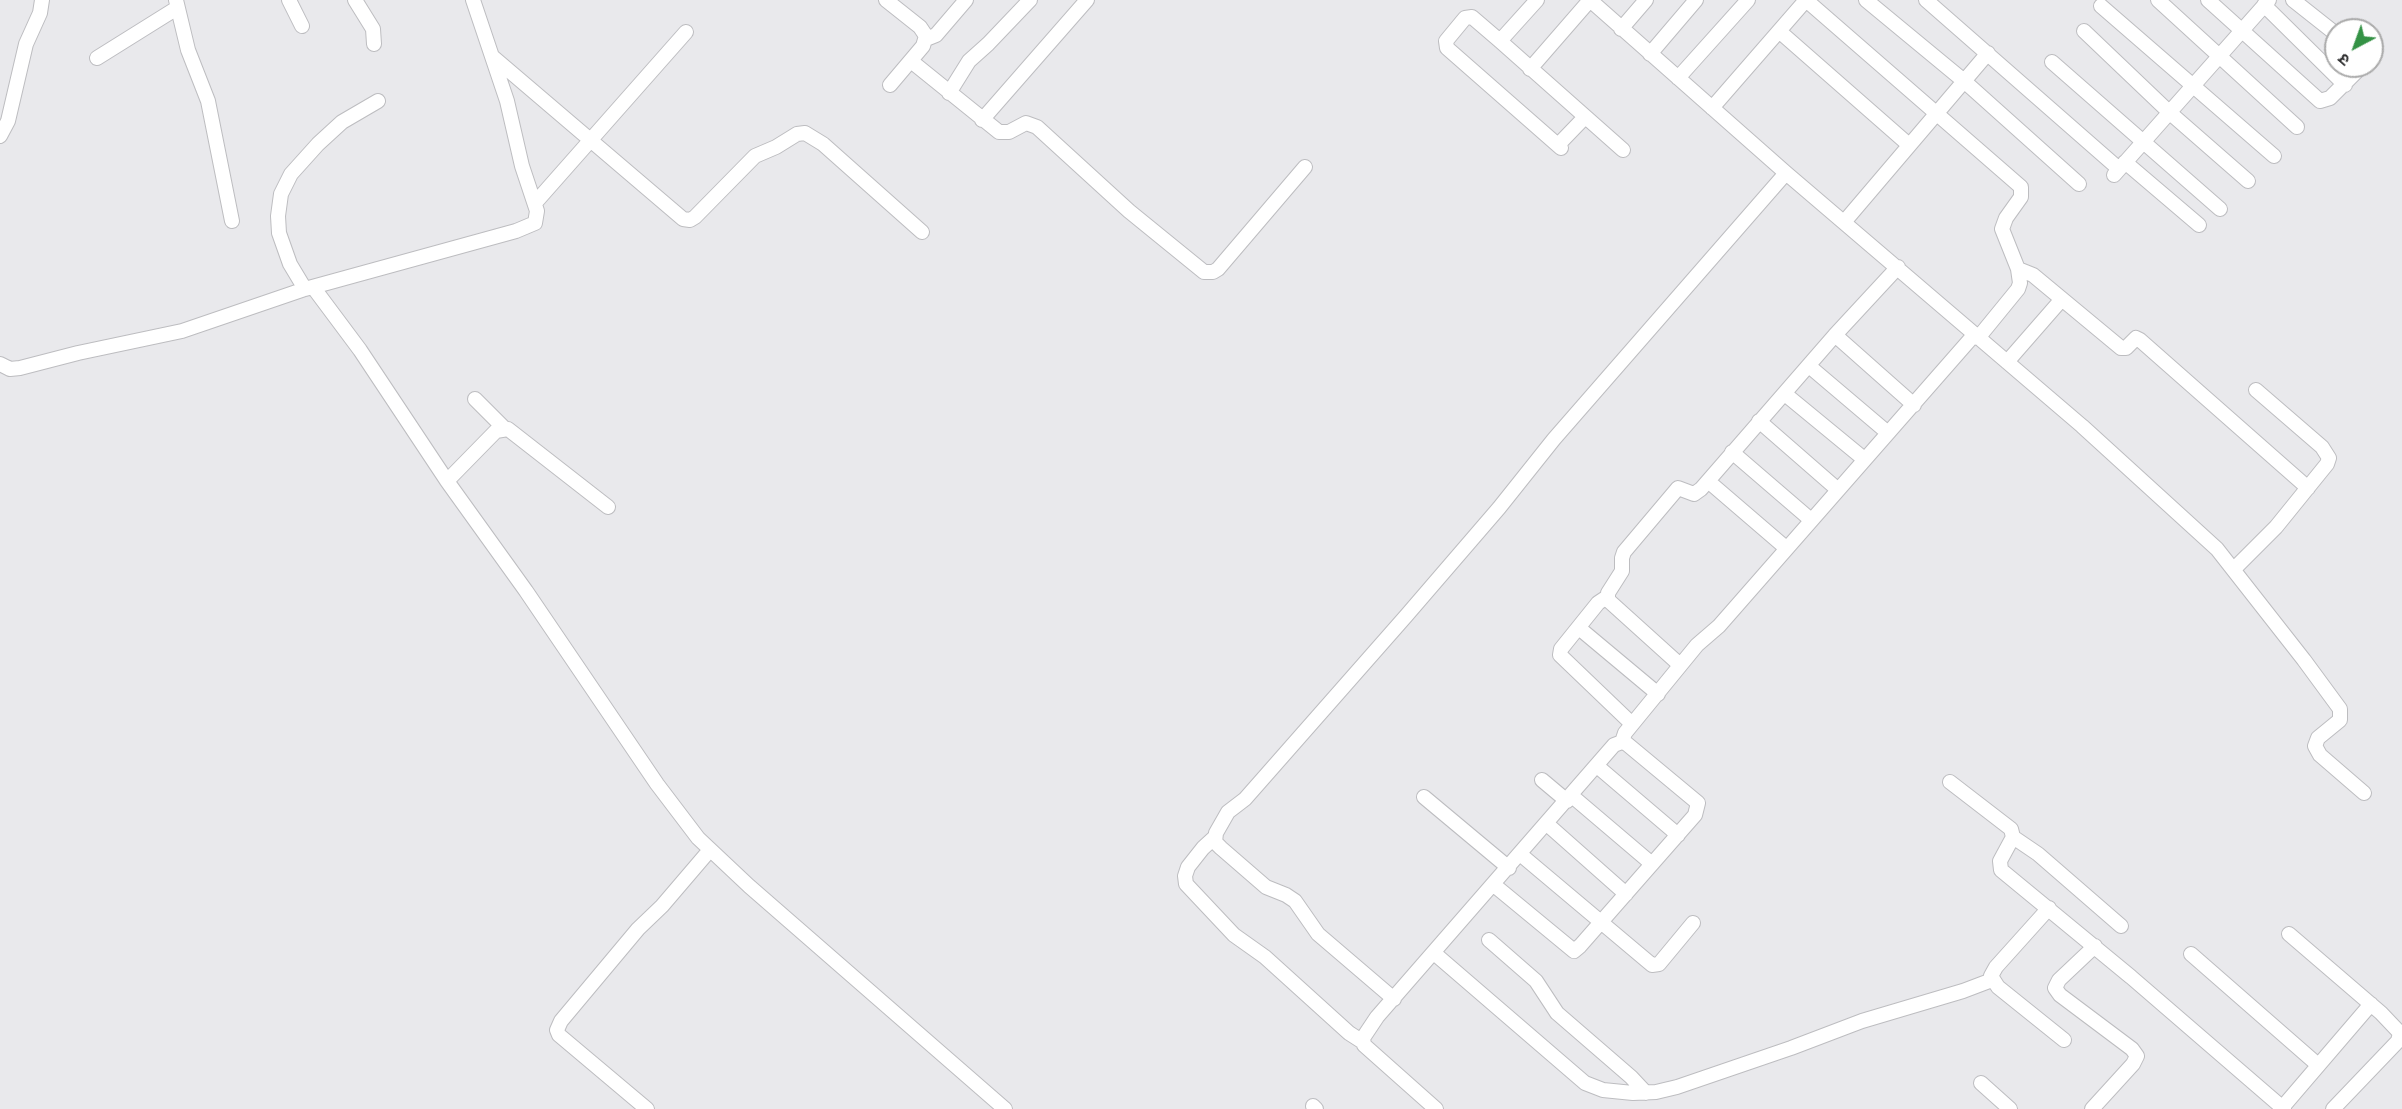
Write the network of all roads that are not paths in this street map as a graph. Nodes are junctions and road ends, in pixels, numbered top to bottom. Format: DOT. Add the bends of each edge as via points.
graph roads {
  1 [pos="42,0"];
  2 [pos="289,0"];
  3 [pos="355,0"];
  4 [pos="473,0"];
  5 [pos="886,0"];
  6 [pos="966,0"];
  7 [pos="1030,0"];
  8 [pos="1087,0"];
  9 [pos="1537,0"];
  10 [pos="1590,0"];
  11 [pos="1646,0"];
  12 [pos="1696,0"];
  13 [pos="1748,0"];
  14 [pos="1806,0"];
  15 [pos="1866,0"];
  16 [pos="1926,0"];
  17 [pos="2158,0"];
  18 [pos="2208,0"];
  19 [pos="2293,0"];
  20 [pos="2266,2"];
  21 [pos="176,4"];
  22 [pos="903,5"];
  23 [pos="2101,6"];
  24 [pos="2324,25"];
  25 [pos="302,26"];
  26 [pos="1621,29"];
  27 [pos="2242,29"];
  28 [pos="1779,31"];
  29 [pos="2084,31"];
  30 [pos="686,32"];
  31 [pos="926,39"];
  32 [pos="1500,41"];
  33 [pos="374,44"];
  34 [pos="1988,53"];
  35 [pos="1650,54"];
  36 [pos="492,56"];
  37 [pos="2219,56"];
  38 [pos="97,58"];
  39 [pos="911,61"];
  40 [pos="2052,62"];
  41 [pos="1530,69"];
  42 [pos="1678,78"];
  43 [pos="2351,78"];
  44 [pos="1964,81"];
  45 [pos="890,85"];
  46 [pos="2193,85"];
  47 [pos="2345,85"];
  48 [pos="949,93"];
  49 [pos="378,101"];
  50 [pos="1712,108"];
  51 [pos="2169,112"];
  52 [pos="1938,113"];
  53 [pos="1585,117"];
  54 [pos="982,120"];
  55 [pos="2297,127"];
  56 [pos="0,136"];
  57 [pos="591,141"];
  58 [pos="2144,141"];
  59 [pos="1909,145"];
  60 [pos="1623,150"];
  61 [pos="2274,156"];
  62 [pos="1305,167"];
  63 [pos="2120,169"];
  64 [pos="1786,173"];
  65 [pos="2248,181"];
  66 [pos="2079,184"];
  67 [pos="535,203"];
  68 [pos="2220,208"];
  69 [pos="232,221"];
  70 [pos="1845,221"];
  71 [pos="2199,225"];
  72 [pos="922,232"];
  73 [pos="1898,267"];
  74 [pos="2018,269"];
  75 [pos="309,288"];
  76 [pos="2062,298"];
  77 [pos="1835,335"];
  78 [pos="1976,337"];
  79 [pos="2007,362"];
  80 [pos="0,364"];
  81 [pos="1809,366"];
  82 [pos="2256,390"];
  83 [pos="1785,394"];
  84 [pos="475,399"];
  85 [pos="1914,405"];
  86 [pos="1759,421"];
  87 [pos="504,428"];
  88 [pos="1888,433"];
  89 [pos="1732,452"];
  90 [pos="1864,459"];
  91 [pos="447,481"];
  92 [pos="1708,481"];
  93 [pos="2308,488"];
  94 [pos="1838,489"];
  95 [pos="608,507"];
  96 [pos="1811,520"];
  97 [pos="1786,549"];
  98 [pos="2234,569"];
  99 [pos="1607,597"];
  100 [pos="1578,628"];
  101 [pos="1680,665"];
  102 [pos="1658,694"];
  103 [pos="1632,724"];
  104 [pos="1622,742"];
  105 [pos="1597,766"];
  106 [pos="1542,780"];
  107 [pos="1950,782"];
  108 [pos="2364,794"];
  109 [pos="1424,797"];
  110 [pos="1570,799"];
  111 [pos="1547,824"];
  112 [pos="1678,835"];
  113 [pos="1215,837"];
  114 [pos="2013,837"];
  115 [pos="709,851"];
  116 [pos="1520,854"];
  117 [pos="1652,864"];
  118 [pos="1509,868"];
  119 [pos="1494,885"];
  120 [pos="1626,894"];
  121 [pos="2049,908"];
  122 [pos="1601,923"];
  123 [pos="1693,923"];
  124 [pos="2121,926"];
  125 [pos="2289,933"];
  126 [pos="1489,940"];
  127 [pos="2094,946"];
  128 [pos="1434,953"];
  129 [pos="2191,954"];
  130 [pos="1992,980"];
  131 [pos="1394,999"];
  132 [pos="2371,1004"];
  133 [pos="2064,1040"];
  134 [pos="1363,1042"];
  135 [pos="2318,1065"];
  136 [pos="1981,1083"];
  137 [pos="1646,1093"];
  138 [pos="2283,1108"];
  139 [pos="647,1109"];
  140 [pos="1005,1109"];
  141 [pos="1436,1109"];
  142 [pos="2010,1109"];
  143 [pos="2092,1109"];
  144 [pos="2333,1109"];
  1 -- 56 [label="street" via="26,44 8,121"];
  2 -- 25 [label="street"];
  3 -- 33 [label="street" via="373,29"];
  4 -- 36 [label="street"];
  5 -- 22 [label="street"];
  6 -- 31 [label="street" via="936,35"];
  7 -- 48 [label="street" via="969,61"];
  8 -- 54 [label="street"];
  9 -- 32 [label="street"];
  10 -- 26 [label="street"];
  10 -- 41 [label="street"];
  11 -- 26 [label="street"];
  12 -- 35 [label="street"];
  13 -- 42 [label="street"];
  14 -- 28 [label="street"];
  14 -- 52 [label="street"];
  15 -- 44 [label="street"];
  16 -- 34 [label="street"];
  17 -- 37 [label="street"];
  18 -- 27 [label="street"];
  19 -- 24 [label="street"];
  20 -- 27 [label="street"];
  20 -- 47 [label="street"];
  21 -- 38 [label="street"];
  21 -- 69 [label="street" via="208,101"];
  22 -- 31 [label="street"];
  23 -- 46 [label="street"];
  26 -- 35 [label="street"];
  27 -- 37 [label="street"];
  27 -- 47 [label="street" via="2320,101 2331,98"];
  28 -- 50 [label="street"];
  28 -- 59 [label="street"];
  29 -- 51 [label="street"];
  30 -- 57 [label="street"];
  31 -- 39 [label="street"];
  32 -- 41 [label="street"];
  32 -- 53 [label="street" via="1469,16 1445,45 1560,147"];
  34 -- 44 [label="street"];
  34 -- 63 [label="street"];
  35 -- 42 [label="street"];
  36 -- 57 [label="street"];
  36 -- 67 [label="street"];
  37 -- 46 [label="street"];
  37 -- 55 [label="street"];
  39 -- 45 [label="street"];
  39 -- 48 [label="street"];
  40 -- 58 [label="street"];
  41 -- 53 [label="street"];
  42 -- 50 [label="street"];
  43 -- 47 [label="street"];
  44 -- 52 [label="street"];
  44 -- 66 [label="street"];
  46 -- 51 [label="street"];
  46 -- 61 [label="street"];
  48 -- 54 [label="street"];
  49 -- 75 [label="street" via="348,118 318,144 291,174 281,194 279,233 290,264"];
  50 -- 64 [label="street"];
  51 -- 58 [label="street"];
  51 -- 65 [label="street"];
  52 -- 59 [label="street"];
  52 -- 74 [label="street" via="2021,187 2021,197 2002,229"];
  53 -- 60 [label="street"];
  54 -- 62 [label="street" via="1006,133 1026,123 1034,125 1204,272 1218,268"];
  57 -- 67 [label="street"];
  57 -- 72 [label="street" via="687,220 695,217 755,156 805,133 823,144"];
  58 -- 63 [label="street"];
  58 -- 68 [label="street"];
  59 -- 70 [label="street"];
  63 -- 71 [label="street"];
  64 -- 70 [label="street"];
  64 -- 113 [label="street" via="1406,616 1245,799 1228,812"];
  67 -- 75 [label="street" via="535,223 516,231"];
  70 -- 73 [label="street"];
  73 -- 77 [label="street"];
  73 -- 78 [label="street"];
  74 -- 76 [label="street" via="2033,274"];
  74 -- 78 [label="street" via="2018,289"];
  75 -- 80 [label="street" via="174,333 20,368"];
  75 -- 91 [label="street" via="360,350"];
  76 -- 79 [label="street"];
  76 -- 93 [label="street" via="2121,348 2136,338 2142,341"];
  77 -- 81 [label="street"];
  77 -- 85 [label="street"];
  78 -- 79 [label="street"];
  78 -- 85 [label="street"];
  79 -- 98 [label="street" via="2194,526"];
  81 -- 83 [label="street"];
  81 -- 88 [label="street"];
  82 -- 93 [label="street" via="2328,455 2327,464"];
  83 -- 86 [label="street"];
  83 -- 90 [label="street"];
  84 -- 87 [label="street"];
  85 -- 88 [label="street"];
  86 -- 89 [label="street"];
  86 -- 94 [label="street"];
  87 -- 91 [label="street" via="496,431"];
  87 -- 95 [label="street"];
  88 -- 90 [label="street"];
  89 -- 92 [label="street"];
  89 -- 96 [label="street"];
  90 -- 94 [label="street"];
  91 -- 115 [label="street" via="657,784"];
  92 -- 97 [label="street"];
  92 -- 99 [label="street" via="1694,494 1681,488 1676,490 1624,552 1621,574"];
  93 -- 98 [label="street"];
  94 -- 96 [label="street"];
  96 -- 97 [label="street"];
  97 -- 101 [label="street"];
  98 -- 108 [label="street" via="2340,709 2340,720 2318,738 2315,746"];
  99 -- 100 [label="street"];
  99 -- 101 [label="street"];
  100 -- 102 [label="street"];
  100 -- 103 [label="street" via="1561,649 1560,658"];
  101 -- 102 [label="street"];
  102 -- 103 [label="street"];
  103 -- 104 [label="street"];
  104 -- 105 [label="street" via="1614,745"];
  104 -- 112 [label="street" via="1698,803 1695,815"];
  105 -- 110 [label="street"];
  105 -- 112 [label="street"];
  106 -- 110 [label="street"];
  107 -- 114 [label="street" via="2006,824"];
  109 -- 118 [label="street"];
  110 -- 111 [label="street"];
  110 -- 117 [label="street"];
  111 -- 116 [label="street"];
  111 -- 120 [label="street"];
  112 -- 117 [label="street"];
  113 -- 131 [label="street" via="1217,845 1260,882 1295,901 1318,934"];
  113 -- 134 [label="street" via="1188,867 1186,884 1234,935"];
  114 -- 121 [label="street" via="2000,861 2001,870"];
  114 -- 124 [label="street"];
  115 -- 139 [label="street" via="631,938 557,1030"];
  115 -- 140 [label="street"];
  116 -- 118 [label="street"];
  116 -- 122 [label="street"];
  117 -- 120 [label="street"];
  118 -- 119 [label="street"];
  119 -- 122 [label="street" via="1570,950 1578,949"];
  119 -- 128 [label="street"];
  120 -- 122 [label="street"];
  121 -- 127 [label="street"];
  121 -- 130 [label="street" via="1996,967"];
  122 -- 123 [label="street" via="1654,966"];
  125 -- 132 [label="street"];
  126 -- 137 [label="street" via="1536,981 1557,1013"];
  127 -- 138 [label="street"];
  127 -- 143 [label="street" via="2055,988 2137,1056"];
  128 -- 131 [label="street"];
  128 -- 137 [label="street" via="1584,1083 1603,1090"];
  129 -- 135 [label="street"];
  130 -- 133 [label="street"];
  130 -- 137 [label="street" via="1677,1087"];
  131 -- 134 [label="street" via="1377,1017"];
  132 -- 135 [label="street"];
  132 -- 144 [label="street" via="2398,1028 2400,1037"];
  134 -- 141 [label="street" via="1369,1052"];
  135 -- 138 [label="street"];
  136 -- 142 [label="street"];
}
